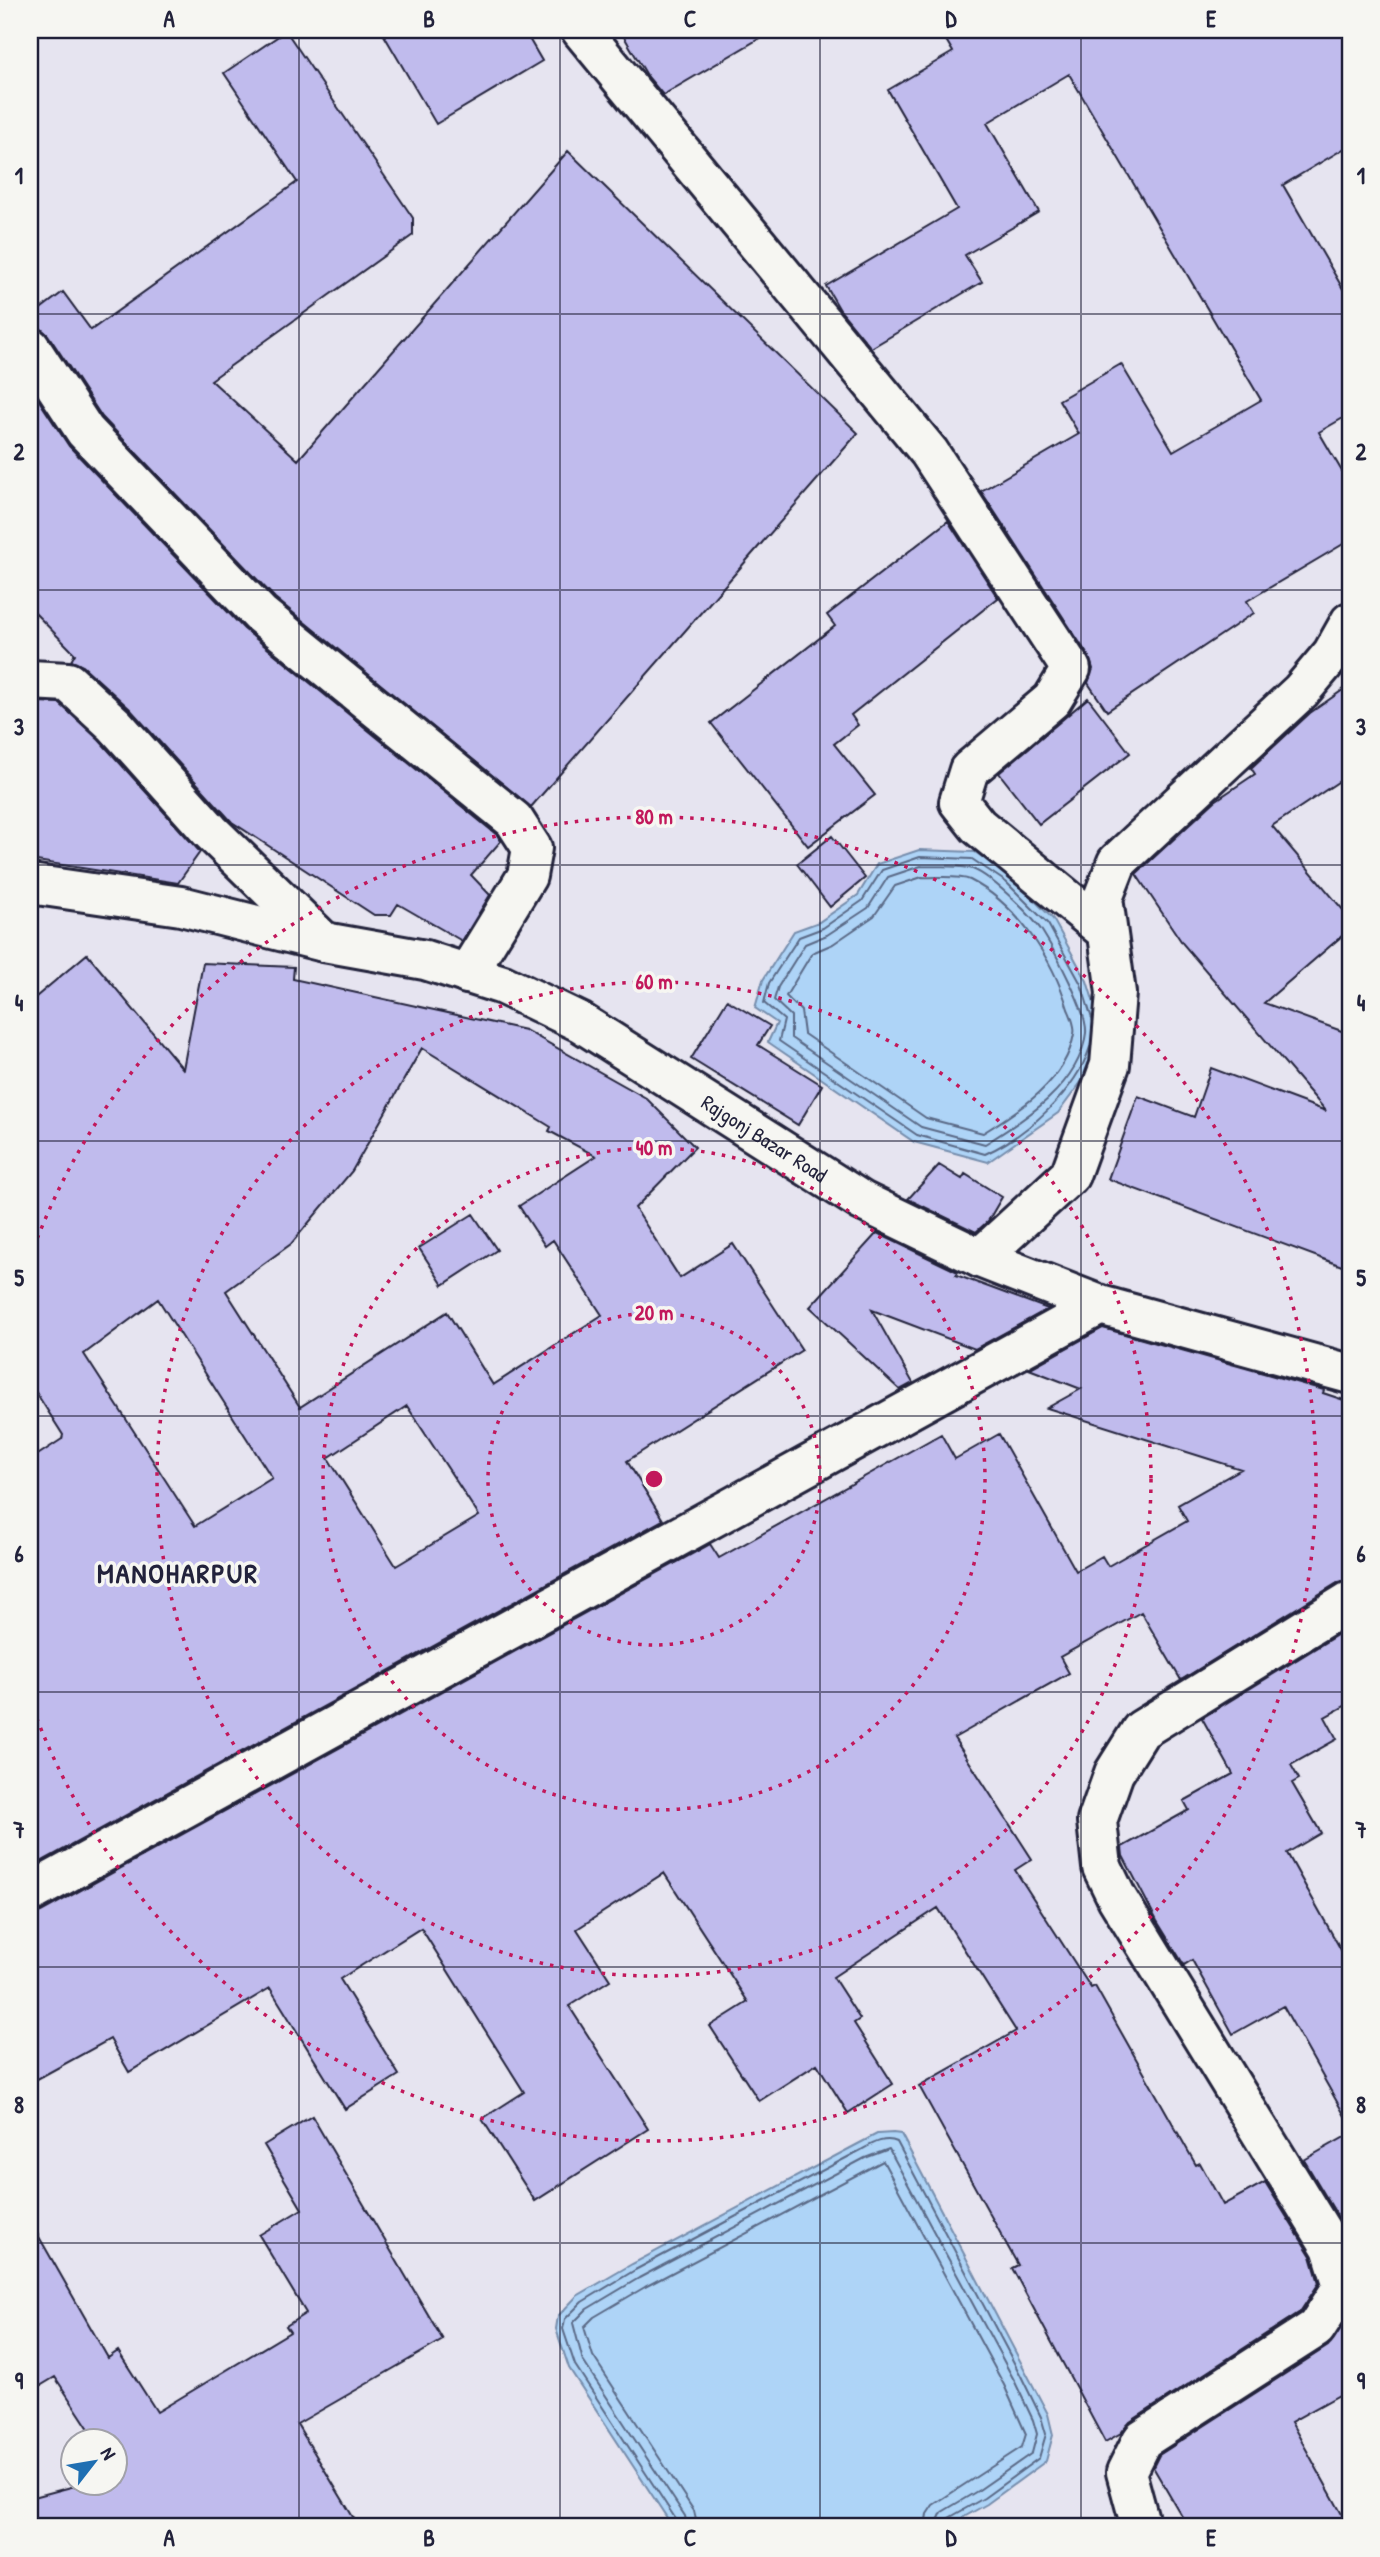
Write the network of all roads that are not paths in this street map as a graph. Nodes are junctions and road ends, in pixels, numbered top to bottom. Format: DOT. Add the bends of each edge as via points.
graph roads {
  1 [pos="581,30"];
  2 [pos="30,347"];
  3 [pos="1350,622"];
  4 [pos="30,680"];
  5 [pos="30,884"];
  6 [pos="1107,932"];
  7 [pos="324,942"];
  8 [pos="467,974"];
  9 [pos="980,1258"];
  10 [pos="1100,1305"];
  11 [pos="1350,1374"];
  12 [pos="1350,1601"];
  13 [pos="30,1893"];
  14 [pos="1142,2527"];
  1 -- 6 [label="street" via="929,452 1071,669 1052,700 969,770 960,802 978,826"];
  2 -- 8 [label="street" via="85,431 260,614 514,820 532,848 527,876"];
  3 -- 6 [label="street" via="1332,654 1301,691 1117,862 1103,898"];
  4 -- 7 [label="street" via="68,682 116,725 210,831"];
  5 -- 7 [label="street, Rajgonj Bazar Road" via="181,906"];
  6 -- 9 [label="street" via="1116,993 1110,1065 1070,1175"];
  7 -- 8 [label="street, Rajgonj Bazar Road" via="425,961"];
  8 -- 9 [label="street, Rajgonj Bazar Road" via="503,985 580,1022 862,1201"];
  9 -- 10 [label="street, Rajgonj Bazar Road"];
  10 -- 11 [label="street, Rajgonj Bazar Road"];
  10 -- 13 [label="street"];
  12 -- 14 [label="street" via="1141,1730 1114,1773 1097,1821 1102,1867 1117,1898 1331,2247 1343,2286 1316,2328 1142,2440 1126,2472"];
}
